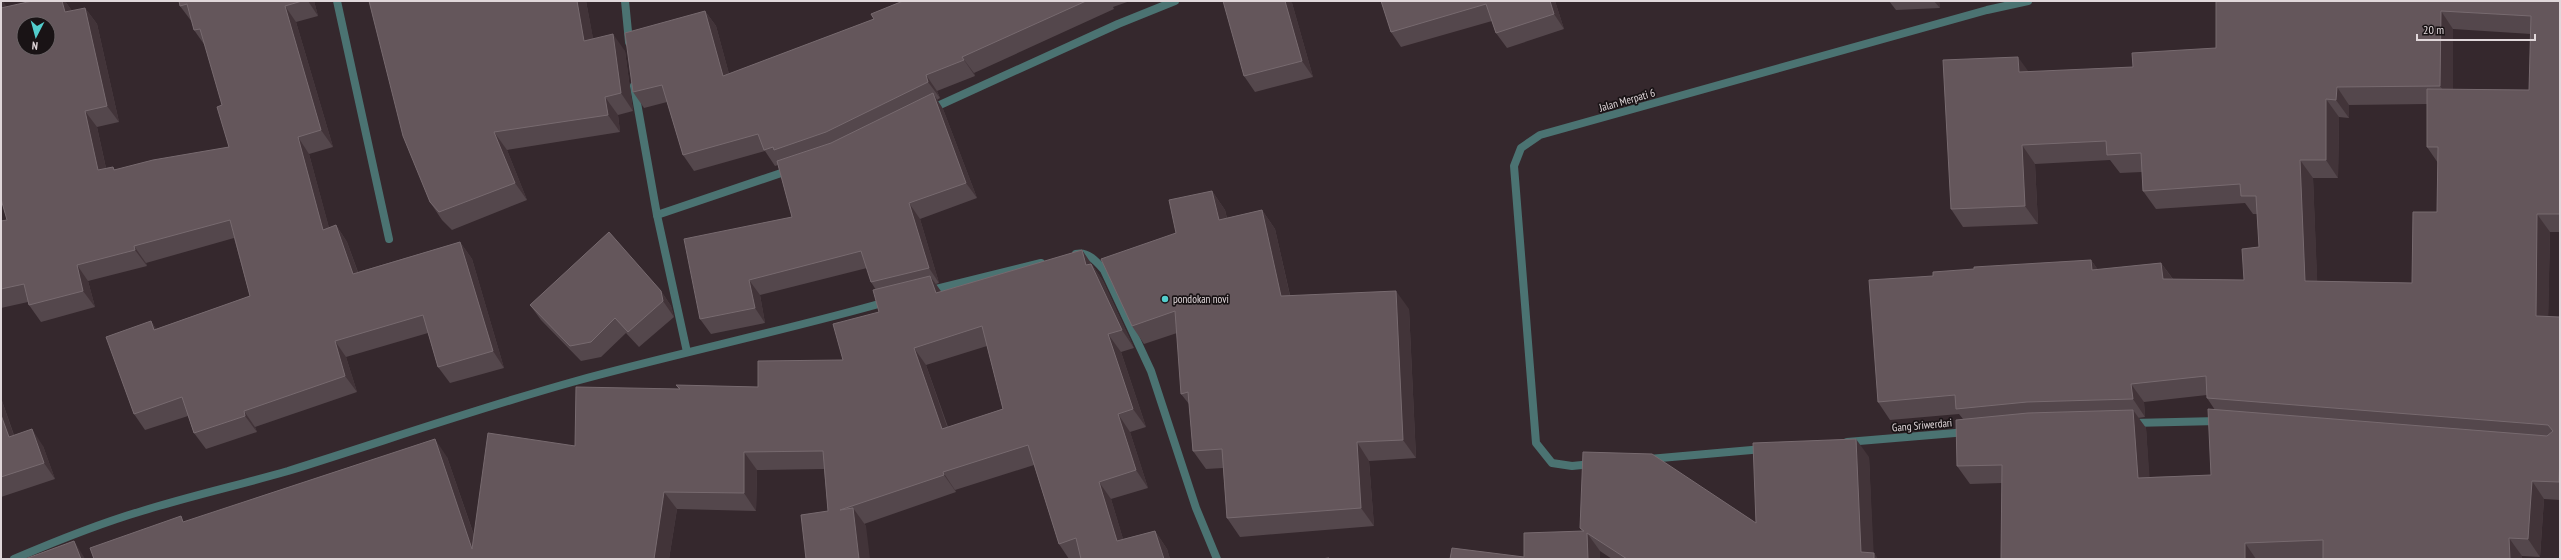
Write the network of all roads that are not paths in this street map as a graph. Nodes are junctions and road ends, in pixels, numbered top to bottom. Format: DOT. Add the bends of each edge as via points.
graph roads {
  1 [pos="337,1"];
  2 [pos="625,1"];
  3 [pos="1175,1"];
  4 [pos="2028,1"];
  5 [pos="630,54"];
  6 [pos="633,76"];
  7 [pos="922,113"];
  8 [pos="795,168"];
  9 [pos="657,215"];
  10 [pos="389,239"];
  11 [pos="1065,257"];
  12 [pos="1050,260"];
  13 [pos="918,293"];
  14 [pos="895,300"];
  15 [pos="687,352"];
  16 [pos="2226,422"];
  17 [pos="2125,423"];
  18 [pos="1976,431"];
  19 [pos="1842,443"];
  20 [pos="1770,449"];
  21 [pos="1643,460"];
  22 [pos="1604,463"];
  23 [pos="14,559"];
  24 [pos="1217,559"];
  1 -- 10 [label="street"];
  2 -- 5 [label="street"];
  3 -- 7 [label="street" via="1118,24"];
  4 -- 22 [label="street, Jalan Merpati 6" via="1979,12 1540,135 1521,148 1514,166 1536,443 1552,463 1572,466"];
  6 -- 9 [label="street"];
  8 -- 9 [label="street"];
  9 -- 15 [label="street"];
  11 -- 24 [label="street" via="1080,253 1094,259 1104,270 1151,371 1196,508"];
  12 -- 13 [label="street"];
  14 -- 15 [label="street"];
  15 -- 23 [label="street" via="474,411 265,477 141,511 56,540"];
  16 -- 17 [label="street"];
  18 -- 19 [label="street, Gang Sriwerdari"];
  20 -- 21 [label="street"];
}
